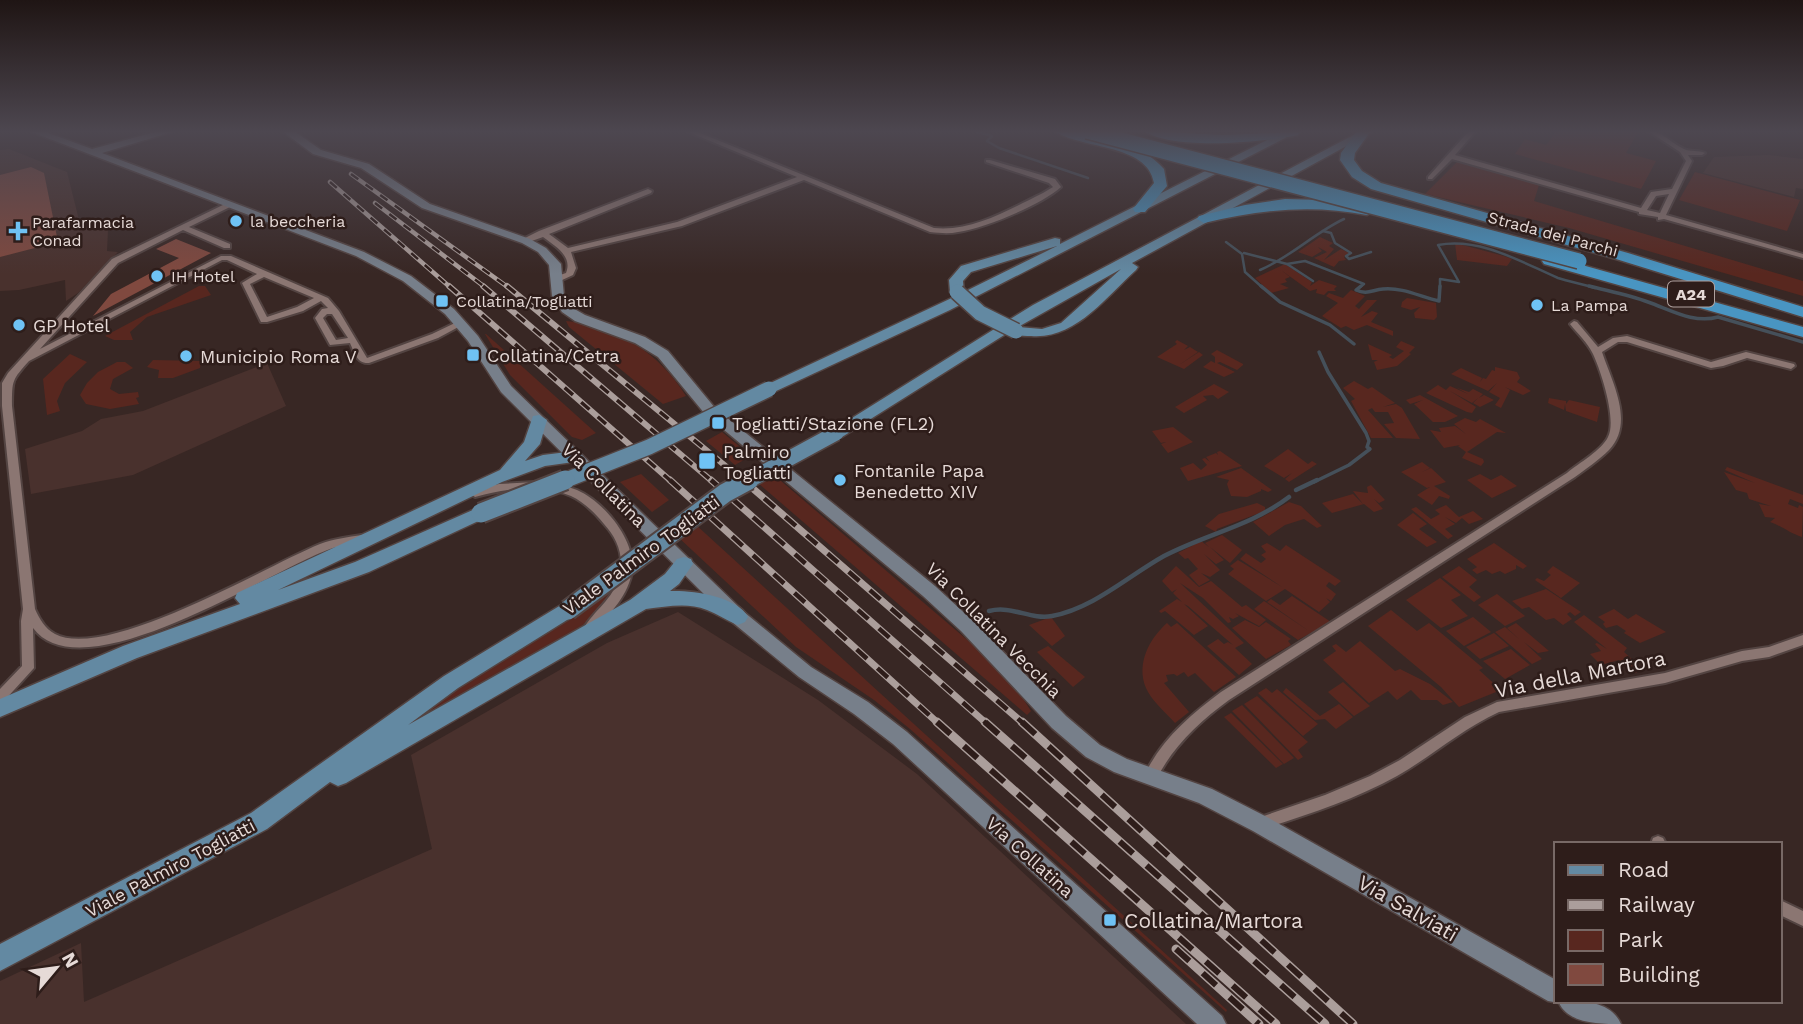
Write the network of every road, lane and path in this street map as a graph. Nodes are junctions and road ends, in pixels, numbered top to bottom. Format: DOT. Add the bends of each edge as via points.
graph roads {
  1 [pos="158,179"];
  2 [pos="386,179"];
  3 [pos="800,179"];
  4 [pos="810,179"];
  5 [pos="1045,179"];
  6 [pos="1160,179"];
  7 [pos="1200,179"];
  8 [pos="1275,179"];
  9 [pos="1279,179"];
  10 [pos="1299,179"];
  11 [pos="1365,179"];
  12 [pos="1528,179"];
  13 [pos="1680,179"];
  14 [pos="648,191"];
  15 [pos="1674,191"];
  16 [pos="227,205"];
  17 [pos="1140,209"];
  18 [pos="1642,212"];
  19 [pos="1661,218"];
  20 [pos="1204,219"];
  21 [pos="1115,221"];
  22 [pos="182,227"];
  23 [pos="542,233"];
  24 [pos="1172,237"];
  25 [pos="526,241"];
  26 [pos="1754,242"];
  27 [pos="227,246"];
  28 [pos="567,251"];
  29 [pos="1580,256"];
  30 [pos="1803,256"];
  31 [pos="1803,262"];
  32 [pos="262,274"];
  33 [pos="557,279"];
  34 [pos="320,298"];
  35 [pos="300,309"];
  36 [pos="335,311"];
  37 [pos="1803,312"];
  38 [pos="319,316"];
  39 [pos="1803,319"];
  40 [pos="460,324"];
  41 [pos="1574,324"];
  42 [pos="56,325"];
  43 [pos="1803,331"];
  44 [pos="78,332"];
  45 [pos="353,340"];
  46 [pos="1597,351"];
  47 [pos="21,362"];
  48 [pos="1791,366"];
  49 [pos="3,385"];
  50 [pos="3,403"];
  51 [pos="539,420"];
  52 [pos="5,428"];
  53 [pos="575,457"];
  54 [pos="496,478"];
  55 [pos="442,504"];
  56 [pos="372,538"];
  57 [pos="684,564"];
  58 [pos="637,605"];
  59 [pos="29,609"];
  60 [pos="738,617"];
  61 [pos="1803,640"];
  62 [pos="574,642"];
  63 [pos="130,652"];
  64 [pos="0,696"];
  65 [pos="0,708"];
  66 [pos="1151,776"];
  67 [pos="259,821"];
  68 [pos="1260,824"];
  69 [pos="1782,908"];
  70 [pos="1803,919"];
  71 [pos="0,958"];
  72 [pos="1554,992"];
  73 [pos="1573,1003"];
  74 [pos="1214,1024"];
  75 [pos="1609,1024"];
  1 -- 16 [label="street, Via Collatina"];
  2 -- 25 [label="street, Via Collatina Vecchia" via="426,205"];
  3 -- 28 [label="street" via="673,226"];
  4 -- 5 [label="street" via="945,232 1046,195 1057,187"];
  6 -- 17 [label="highway"];
  7 -- 17 [label="main road"];
  8 -- 29 [label="highway, Strada dei Parchi / A24, bridge"];
  9 -- 20 [label="main road, Viale Palmiro Togliatti"];
  10 -- 29 [label="highway, Strada dei Parchi / A24"];
  11 -- 37 [label="highway"];
  12 -- 18 [label="street"];
  13 -- 15 [label="street"];
  14 -- 23 [label="street"];
  15 -- 18 [label="street" via="1654,194"];
  15 -- 19 [label="street"];
  16 -- 22 [label="street"];
  16 -- 40 [label="street, Via Collatina" via="391,267"];
  17 -- 21 [label="main road"];
  18 -- 19 [label="street"];
  19 -- 26 [label="street"];
  20 -- 24 [label="main road, Viale Palmiro Togliatti"];
  20 -- 43 [label="highway" via="1276,203 1348,207"];
  21 -- 24 [label="main road, bridge" via="973,265 956,280 957,292 980,313 1016,331 1043,333 1066,326 1107,286"];
  21 -- 63 [label="main road, bridge" via="657,443 481,513 362,567"];
  22 -- 27 [label="street"];
  22 -- 42 [label="street" via="115,261"];
  23 -- 25 [label="street"];
  23 -- 28 [label="street"];
  24 -- 67 [label="main road, Viale Palmiro Togliatti, bridge" via="1038,308 836,433 725,493 568,610 451,682"];
  25 -- 33 [label="street, Via Collatina Vecchia" via="554,262"];
  26 -- 30 [label="street"];
  26 -- 31 [label="street" via="1765,251"];
  28 -- 33 [label="street" via="572,272"];
  29 -- 39 [label="highway, Strada dei Parchi / A24"];
  29 -- 43 [label="highway, Strada dei Parchi / A24"];
  32 -- 34 [label="street"];
  32 -- 35 [label="street" via="246,283 264,320"];
  32 -- 44 [label="street" via="221,258"];
  33 -- 66 [label="street, Via Collatina Vecchia" via="559,299 566,309 660,351 707,408 929,591 1073,736 1106,759"];
  34 -- 35 [label="street"];
  34 -- 36 [label="street"];
  35 -- 38 [label="street" via="313,309"];
  36 -- 38 [label="street"];
  36 -- 45 [label="street"];
  38 -- 45 [label="street" via="333,343"];
  40 -- 45 [label="street" via="366,360"];
  40 -- 51 [label="street, Via Collatina" via="494,376"];
  41 -- 46 [label="street"];
  42 -- 44 [label="street"];
  42 -- 47 [label="street"];
  44 -- 47 [label="street"];
  46 -- 48 [label="street" via="1627,339 1706,364 1720,365 1746,355"];
  46 -- 66 [label="street" via="1617,415 1616,431 1605,448 1559,483 1224,696 1179,733"];
  47 -- 49 [label="street"];
  49 -- 50 [label="street"];
  50 -- 52 [label="street"];
  51 -- 53 [label="street, Via Collatina"];
  51 -- 54 [label="main road" via="529,447"];
  52 -- 59 [label="street"];
  53 -- 54 [label="main road" via="543,461"];
  53 -- 57 [label="street, Via Collatina"];
  54 -- 55 [label="main road"];
  55 -- 56 [label="main road"];
  55 -- 62 [label="street" via="491,489 538,485 578,495 611,523 624,549 626,575 612,604"];
  56 -- 59 [label="street" via="325,547 160,622 100,642 56,640 37,627"];
  56 -- 63 [label="main road"];
  57 -- 58 [label="main road" via="667,584"];
  57 -- 60 [label="street, Via Collatina"];
  58 -- 60 [label="main road" via="686,598 719,604"];
  58 -- 62 [label="main road"];
  59 -- 64 [label="street" via="28,668"];
  60 -- 74 [label="street, Via Collatina" via="805,672 900,738"];
  61 -- 68 [label="street, Via della Martora" via="1665,678 1497,707 1392,771 1331,800"];
  62 -- 67 [label="main road"];
  63 -- 65 [label="main road"];
  66 -- 68 [label="street, Via Collatina Vecchia"];
  67 -- 71 [label="main road, Viale Palmiro Togliatti"];
  68 -- 72 [label="street, Via Salviati"];
  69 -- 70 [label="street"];
  73 -- 75 [label="street"];
}
